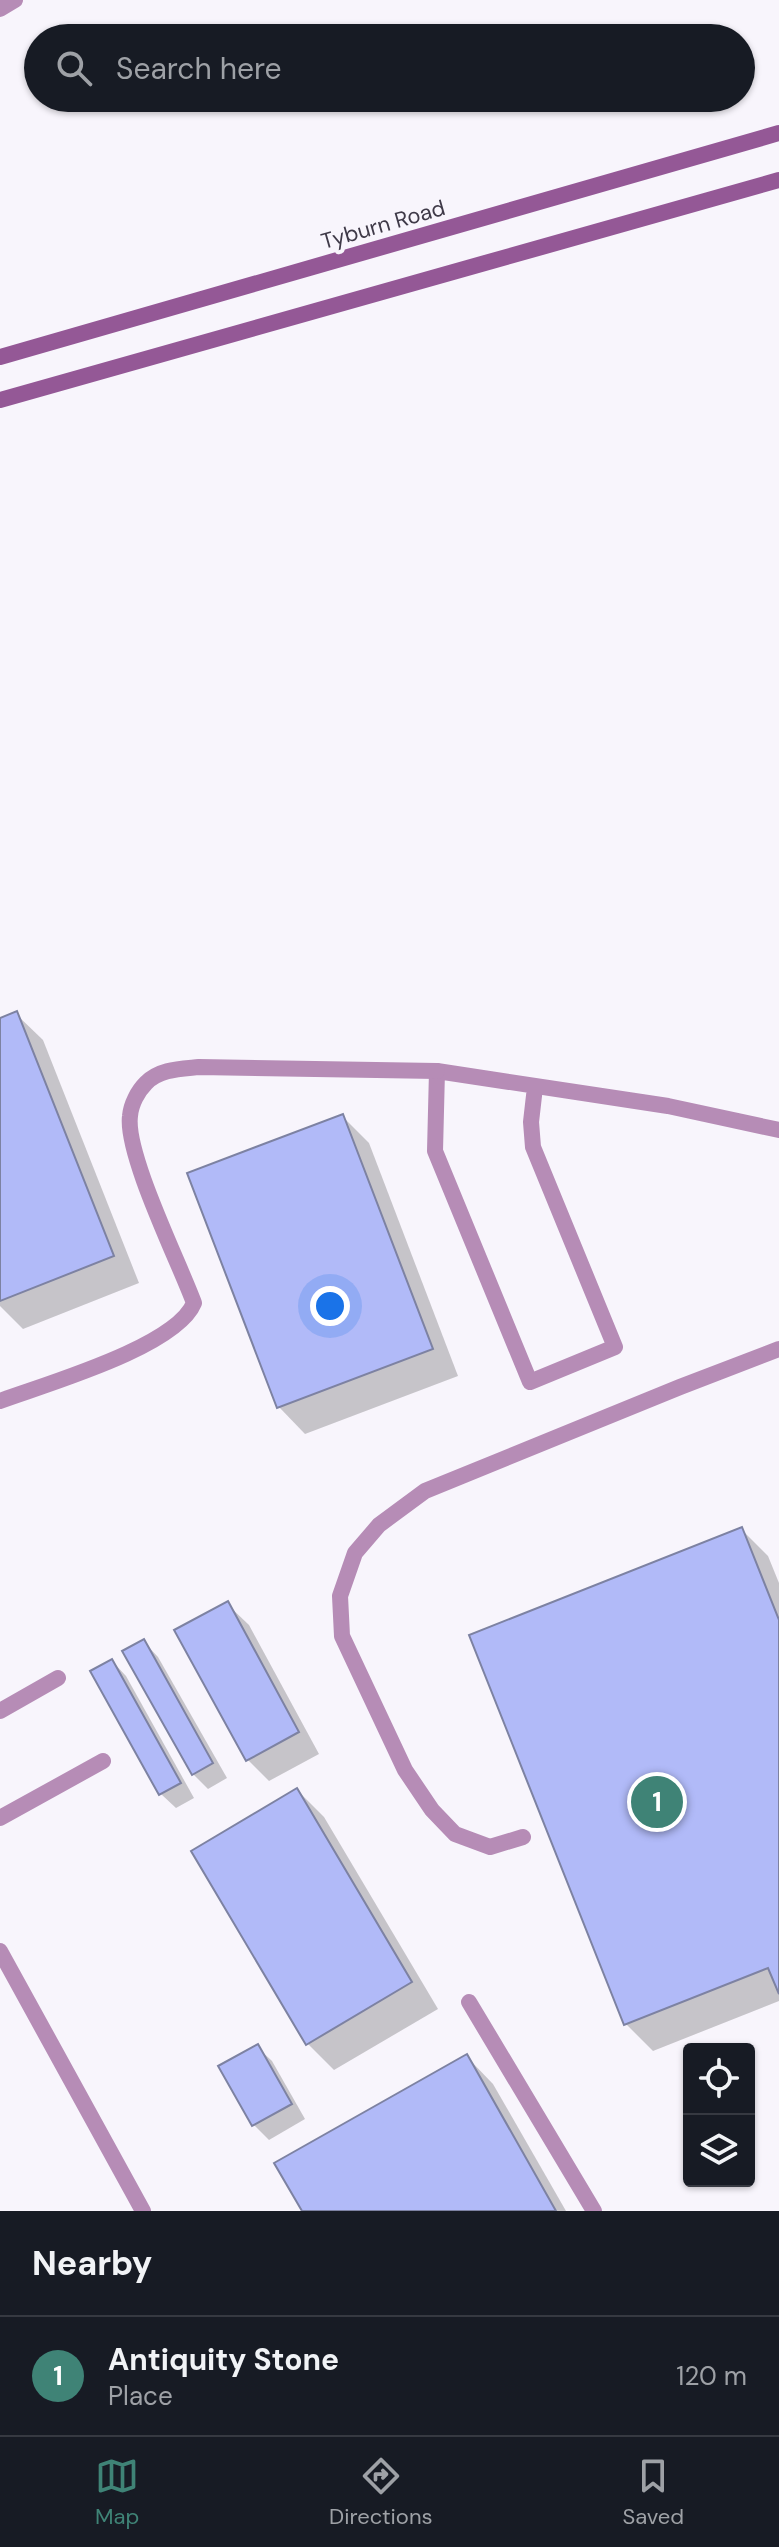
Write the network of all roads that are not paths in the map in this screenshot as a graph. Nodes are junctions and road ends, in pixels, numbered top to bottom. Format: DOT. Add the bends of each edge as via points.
graph roads {
  1 [pos="15,0"];
  2 [pos="0,9"];
  3 [pos="779,133"];
  4 [pos="779,180"];
  5 [pos="0,357"];
  6 [pos="0,400"];
  7 [pos="437,1071"];
  8 [pos="535,1087"];
  9 [pos="779,1130"];
  10 [pos="779,1349"];
  11 [pos="0,1401"];
  12 [pos="58,1678"];
  13 [pos="0,1711"];
  14 [pos="103,1761"];
  15 [pos="0,1818"];
  16 [pos="523,1837"];
  17 [pos="0,1951"];
  18 [pos="469,2002"];
  19 [pos="143,2211"];
  20 [pos="594,2211"];
  1 -- 2 [label="lane"];
  3 -- 5 [label="main road, Tyburn Road"];
  4 -- 6 [label="main road"];
  7 -- 8 [label="lane"];
  7 -- 8 [label="lane" via="433,1140 438,1160 530,1382 615,1347 533,1147"];
  7 -- 11 [label="lane" via="199,1067 168,1071 147,1082 129,1116 131,1137 194,1303 189,1316 173,1330 105,1363"];
  8 -- 9 [label="lane" via="668,1106"];
  10 -- 16 [label="lane" via="425,1491 379,1525 355,1553 340,1596 342,1636 405,1770 455,1834 490,1847"];
  12 -- 13 [label="lane"];
  14 -- 15 [label="lane"];
  17 -- 19 [label="lane"];
  18 -- 20 [label="lane"];
}
